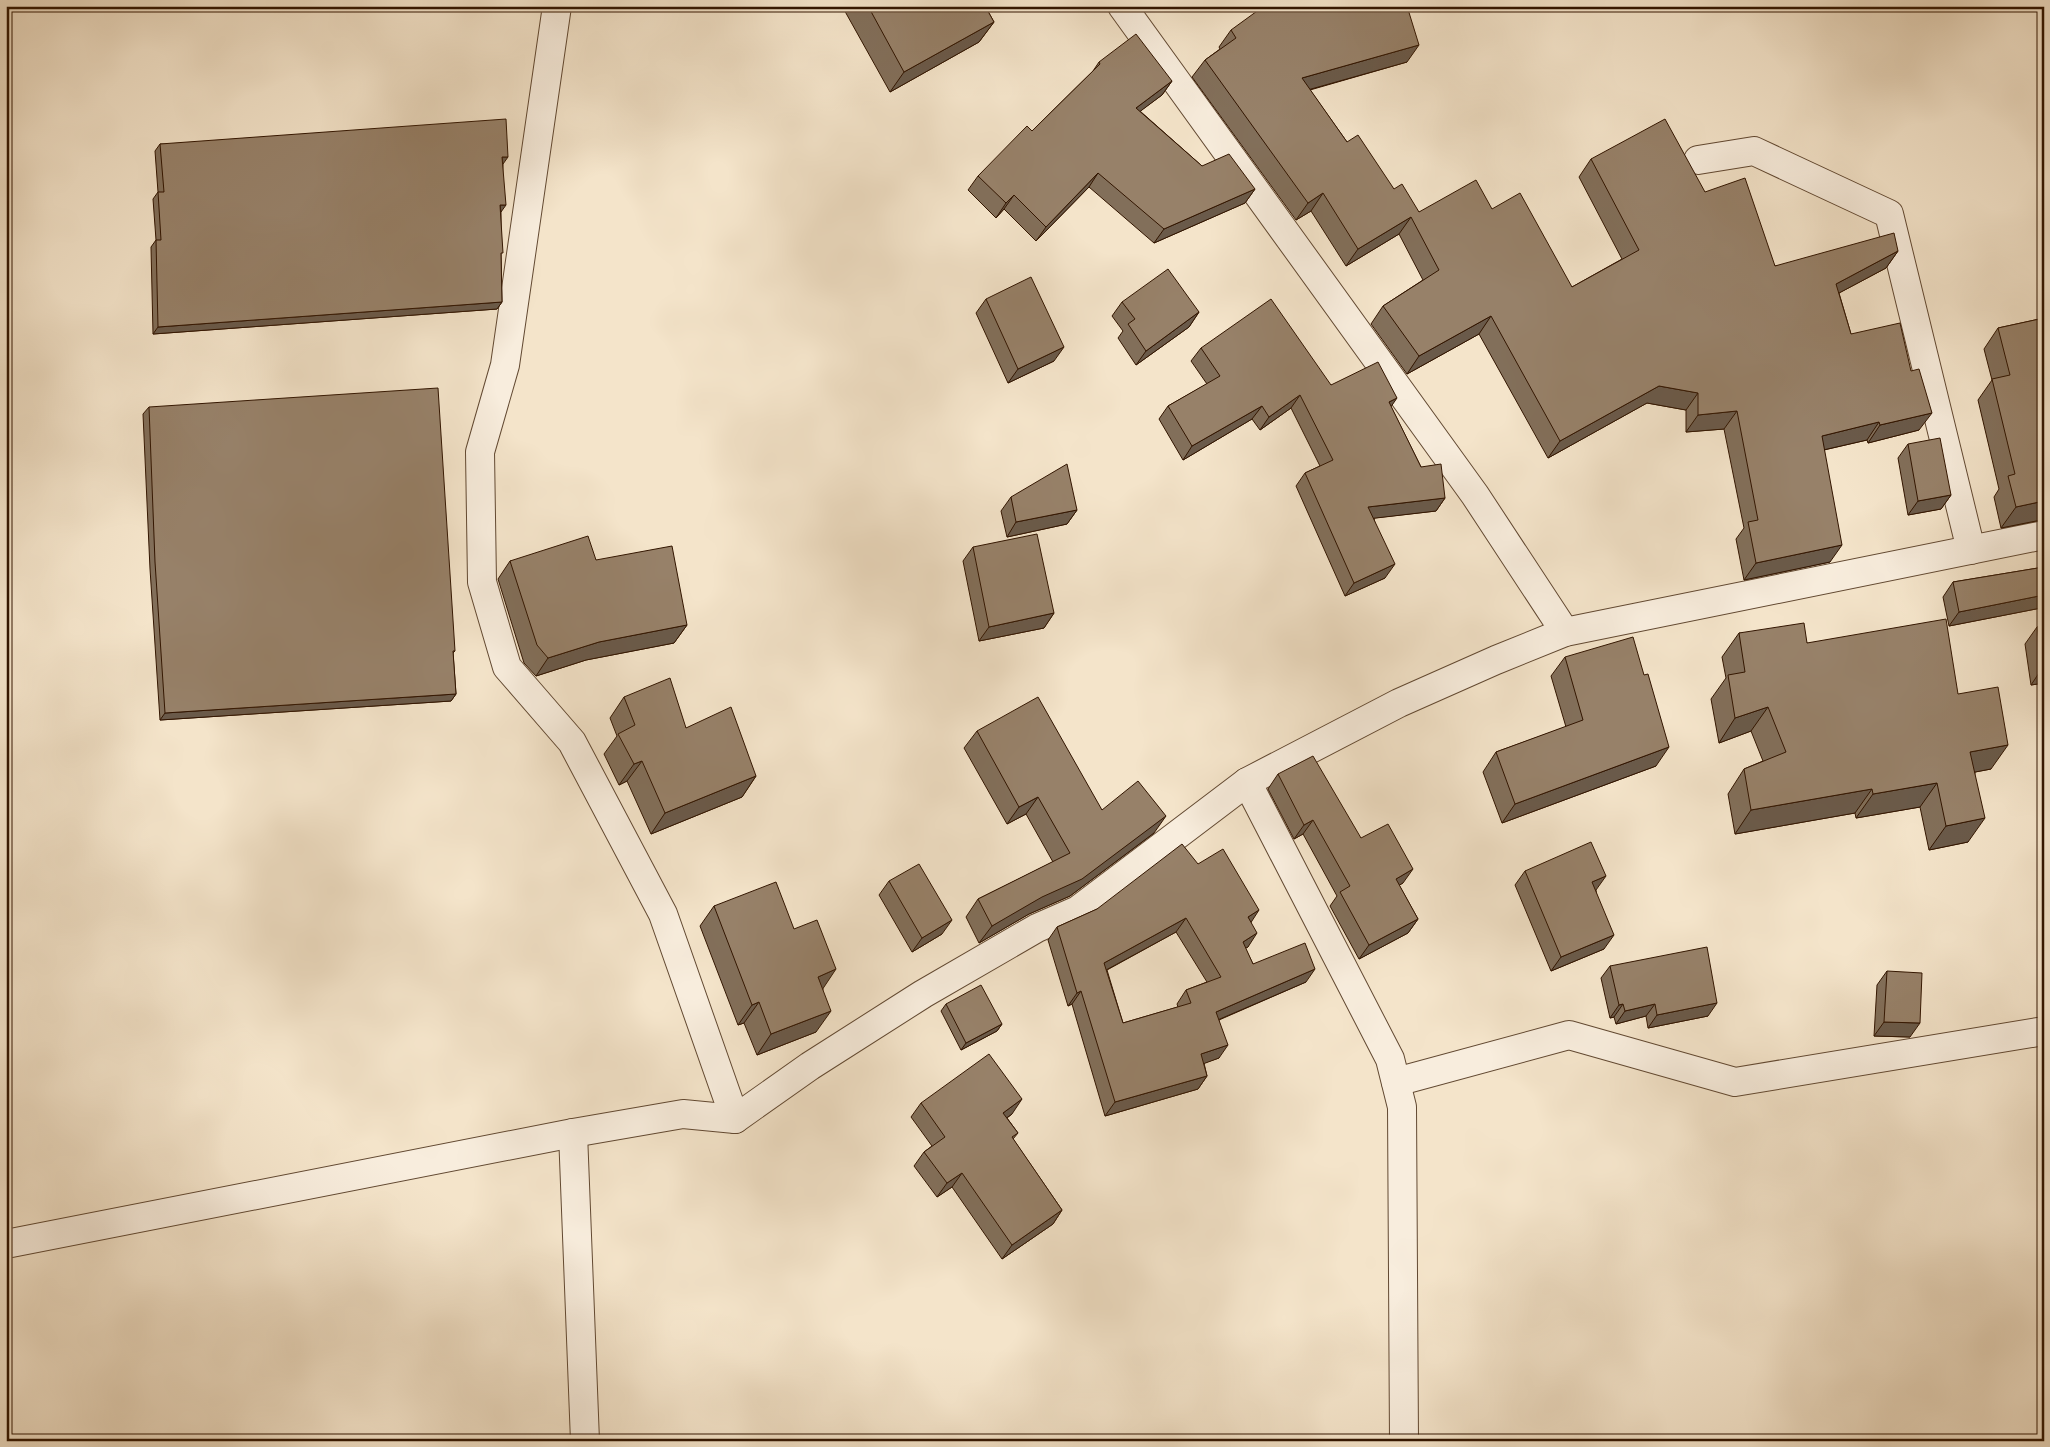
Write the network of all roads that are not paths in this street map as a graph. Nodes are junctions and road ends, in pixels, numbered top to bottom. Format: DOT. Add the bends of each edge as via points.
graph roads {
  1 [pos="557,6"];
  2 [pos="1122,6"];
  3 [pos="1698,160"];
  4 [pos="2044,535"];
  5 [pos="1970,550"];
  6 [pos="1565,632"];
  7 [pos="1247,782"];
  8 [pos="2044,1031"];
  9 [pos="1396,1082"];
  10 [pos="735,1119"];
  11 [pos="574,1133"];
  12 [pos="6,1244"];
  13 [pos="585,1441"];
  14 [pos="1404,1441"];
  1 -- 10 [label="street" via="505,365 480,452 482,582 507,667 572,742 663,914"];
  2 -- 6 [label="street" via="1475,495"];
  3 -- 5 [label="street" via="1754,152 1889,214"];
  4 -- 5 [label="street"];
  5 -- 6 [label="street"];
  6 -- 7 [label="street" via="1399,703"];
  7 -- 9 [label="street" via="1390,1059"];
  7 -- 10 [label="street" via="1078,910 1037,928 924,994 810,1066"];
  8 -- 9 [label="street" via="1735,1082 1569,1035"];
  9 -- 14 [label="street" via="1402,1107"];
  10 -- 11 [label="street" via="683,1114"];
  11 -- 12 [label="street"];
  11 -- 13 [label="street"];
}
